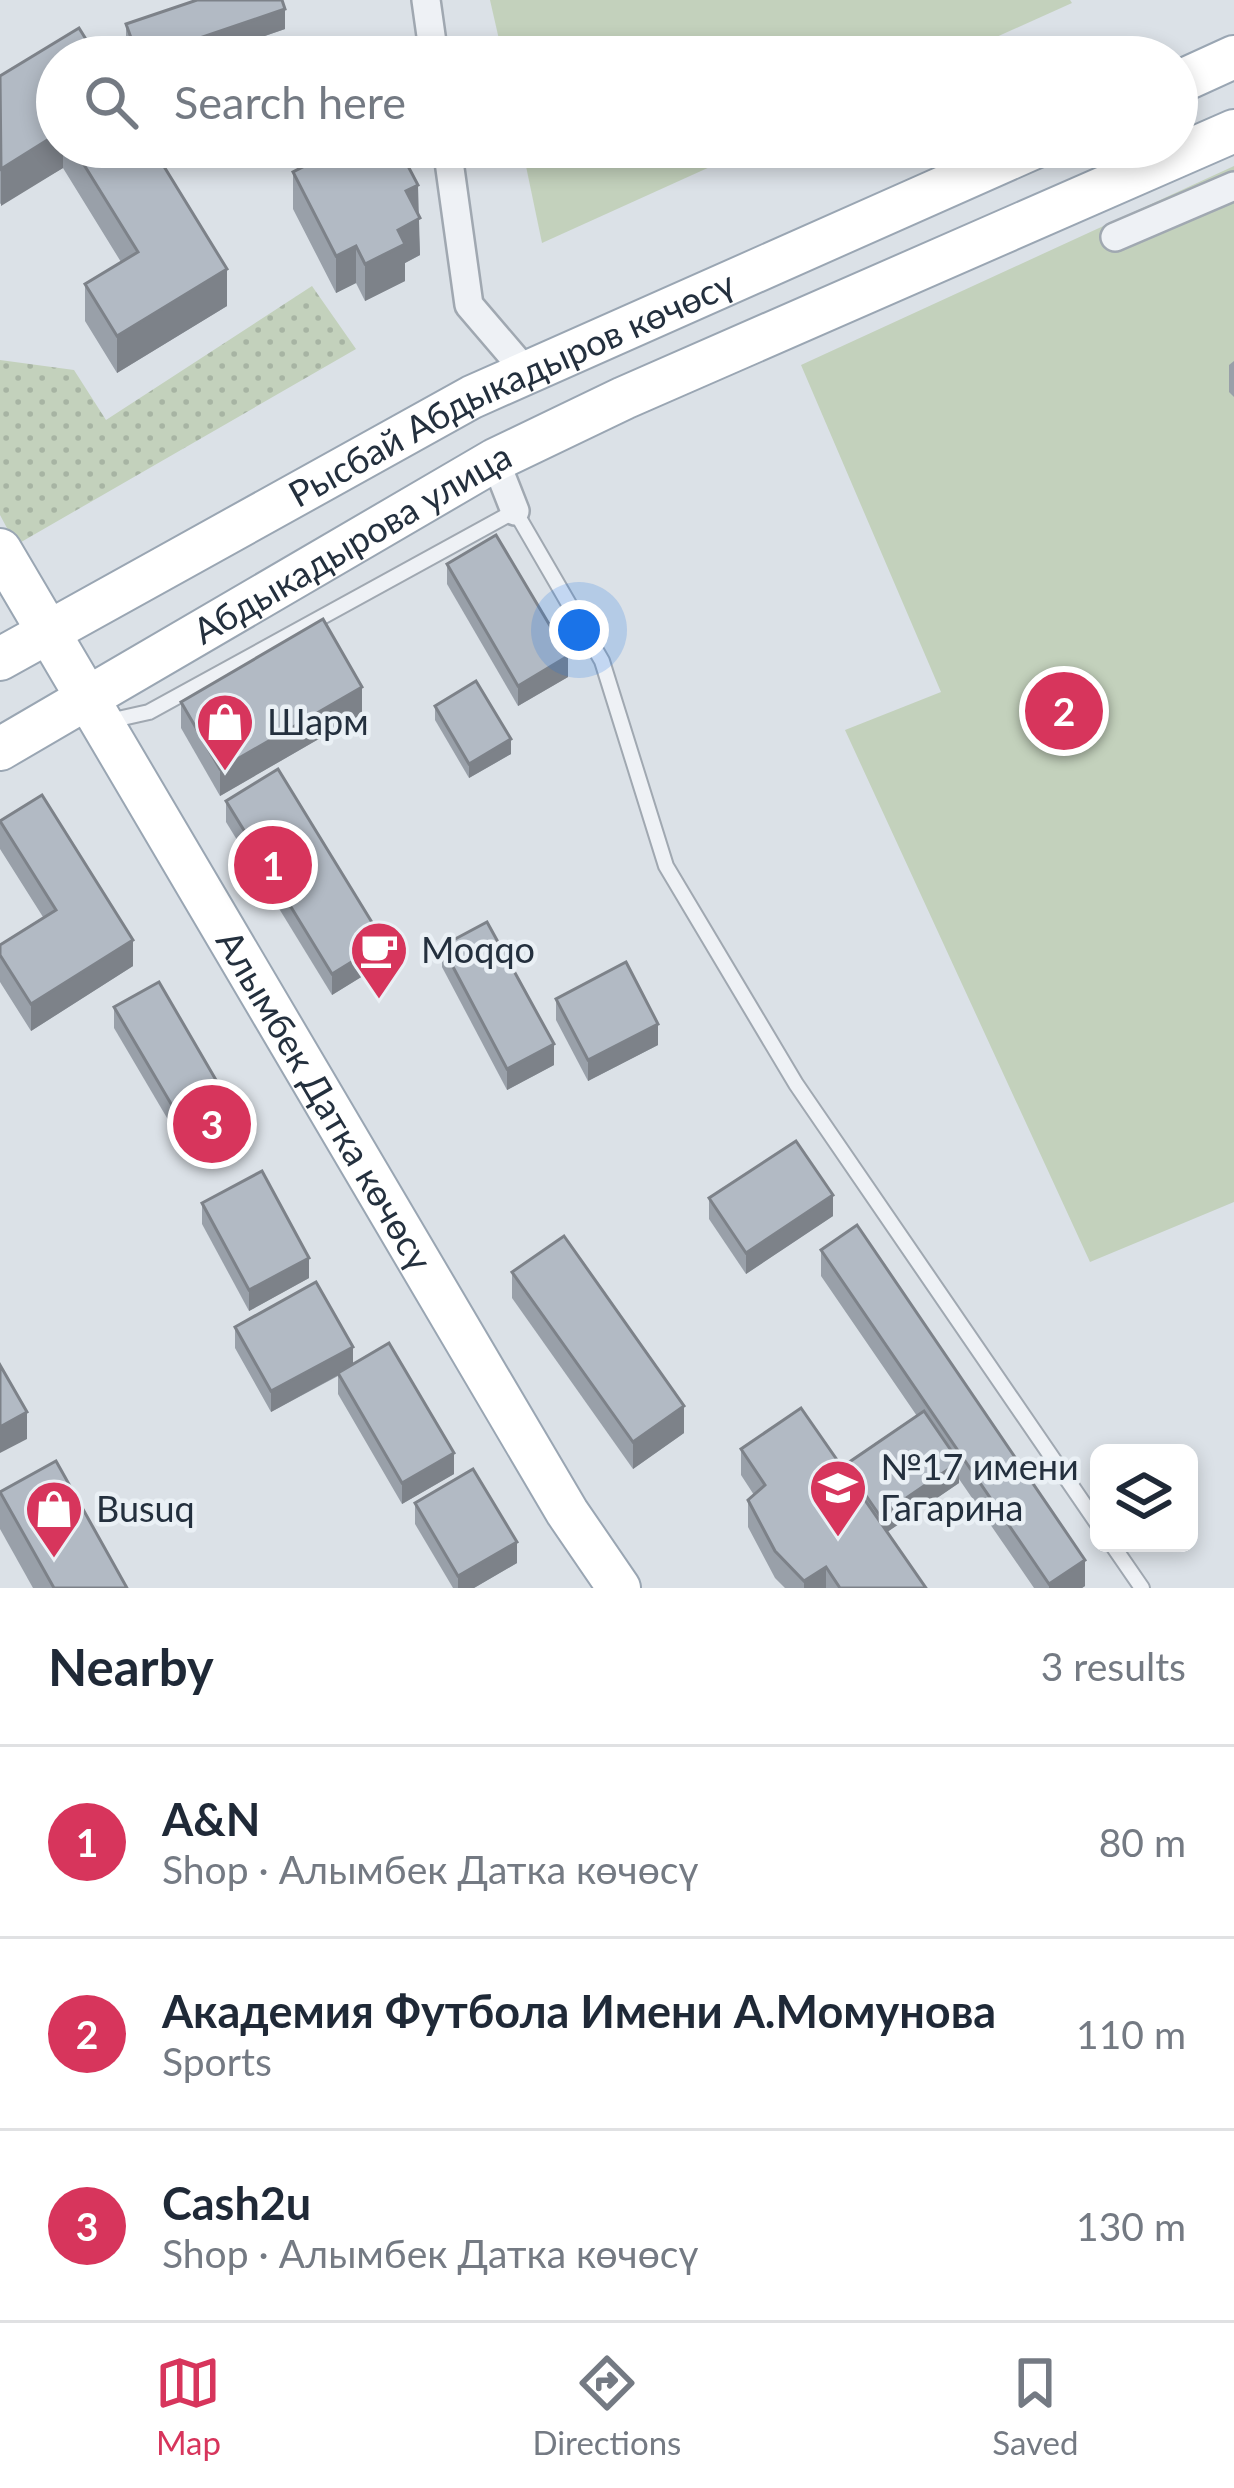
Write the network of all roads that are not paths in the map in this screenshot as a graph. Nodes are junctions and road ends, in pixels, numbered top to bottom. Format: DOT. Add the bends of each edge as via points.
graph roads {
  1 [pos="426,0"];
  2 [pos="431,36"];
  3 [pos="1234,57"];
  4 [pos="1198,73"];
  5 [pos="1234,131"];
  6 [pos="1198,147"];
  7 [pos="450,168"];
  8 [pos="989,168"];
  9 [pos="1149,168"];
  10 [pos="1234,186"];
  11 [pos="1115,237"];
  12 [pos="528,374"];
  13 [pos="624,398"];
  14 [pos="495,460"];
  15 [pos="514,512"];
  16 [pos="0,550"];
  17 [pos="48,633"];
  18 [pos="0,659"];
  19 [pos="92,712"];
  20 [pos="0,749"];
  21 [pos="1090,1513"];
  22 [pos="1117,1552"];
  23 [pos="619,1588"];
  24 [pos="1142,1588"];
  1 -- 2 [label="street"];
  3 -- 4 [label="main road"];
  5 -- 6 [label="main road, Рысбай Абдыкадыров көчөсү"];
  7 -- 12 [label="street" via="470,305"];
  8 -- 12 [label="main road, Рысбай Абдыкадыров көчөсү"];
  9 -- 13 [label="main road, Рысбай Абдыкадыров көчөсү"];
  10 -- 11 [label="street"];
  12 -- 17 [label="main road, Рысбай Абдыкадыров көчөсү" via="453,407"];
  13 -- 14 [label="main road, Абдыкадырова улица"];
  14 -- 15 [label="street"];
  14 -- 19 [label="main road, Абдыкадырова улица"];
  15 -- 19 [label="lane" via="149,712"];
  15 -- 21 [label="lane" via="602,661 666,866 796,1084"];
  16 -- 17 [label="main road, Алымбек Датка көчөсү"];
  17 -- 18 [label="main road, Рысбай Абдыкадыров көчөсү"];
  17 -- 19 [label="main road, Алымбек Датка көчөсү"];
  19 -- 20 [label="main road"];
  19 -- 23 [label="main road, Алымбек Датка көчөсү"];
  22 -- 24 [label="lane"];
}
